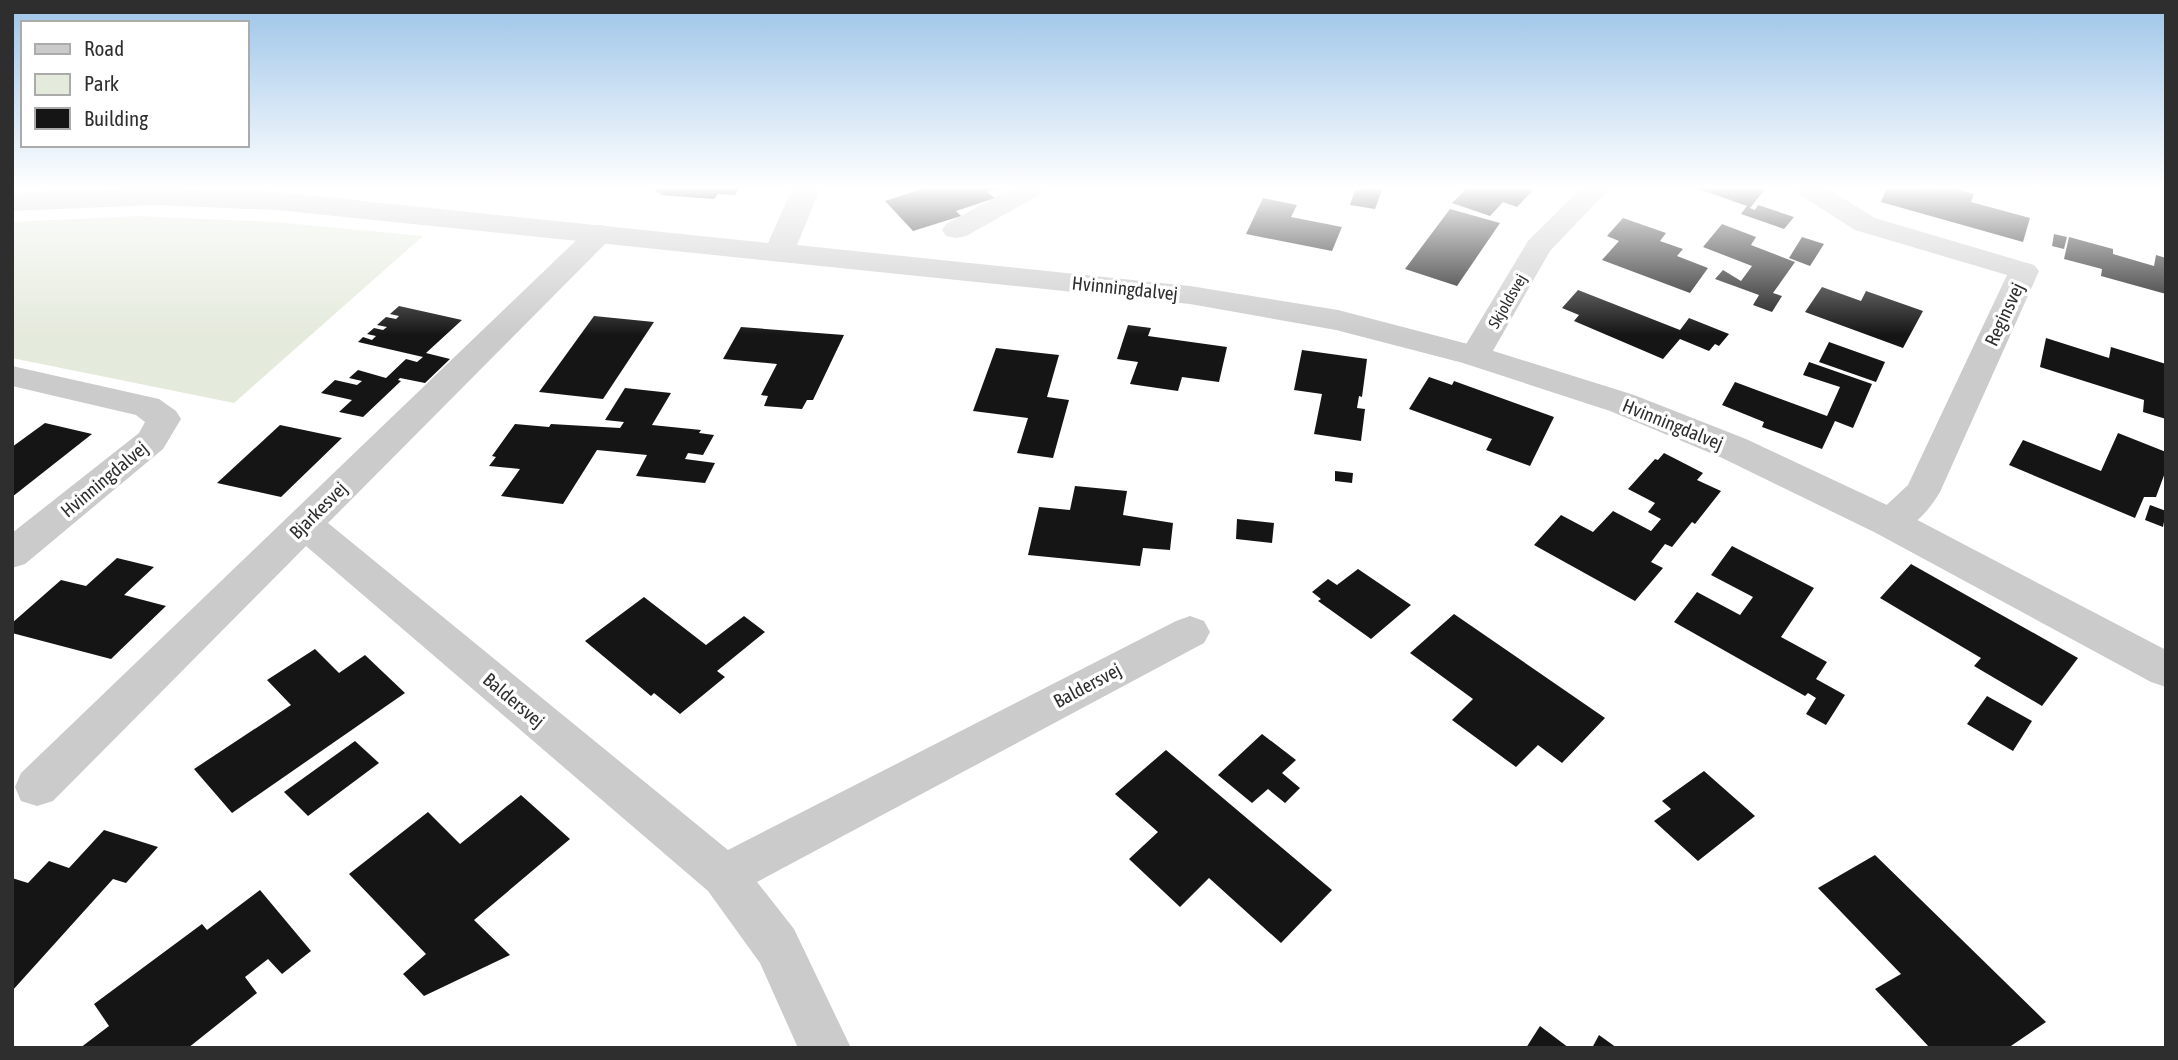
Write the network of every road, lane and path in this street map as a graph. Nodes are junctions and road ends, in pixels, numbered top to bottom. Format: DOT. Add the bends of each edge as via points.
graph roads {
  1 [pos="596,236"];
  2 [pos="633,236"];
  3 [pos="786,236"];
  4 [pos="1548,236"];
  5 [pos="1907,236"];
  6 [pos="779,252"];
  7 [pos="1475,356"];
  8 [pos="12,376"];
  9 [pos="1890,523"];
  10 [pos="304,524"];
  11 [pos="12,554"];
  12 [pos="1189,632"];
  13 [pos="2166,670"];
  14 [pos="37,787"];
  15 [pos="724,876"];
  16 [pos="825,1048"];
  1 -- 10 [label="street, Bjarkesvej"];
  2 -- 6 [label="street, Hvinningdalvej"];
  3 -- 6 [label="street"];
  4 -- 7 [label="street, Skjoldsvej"];
  5 -- 9 [label="street, Reginsvej" via="2024,271 1922,492"];
  6 -- 7 [label="street, Hvinningdalvej" via="1191,295 1338,320"];
  7 -- 9 [label="street, Hvinningdalvej" via="1622,403 1733,448"];
  8 -- 11 [label="street, Hvinningdalvej" via="147,407 164,419 151,441"];
  9 -- 13 [label="street, Hvinningdalvej"];
  10 -- 14 [label="street, Bjarkesvej"];
  10 -- 15 [label="street, Baldersvej"];
  12 -- 15 [label="street, Baldersvej"];
  15 -- 16 [label="street, Baldersvej" via="777,946"];
}
